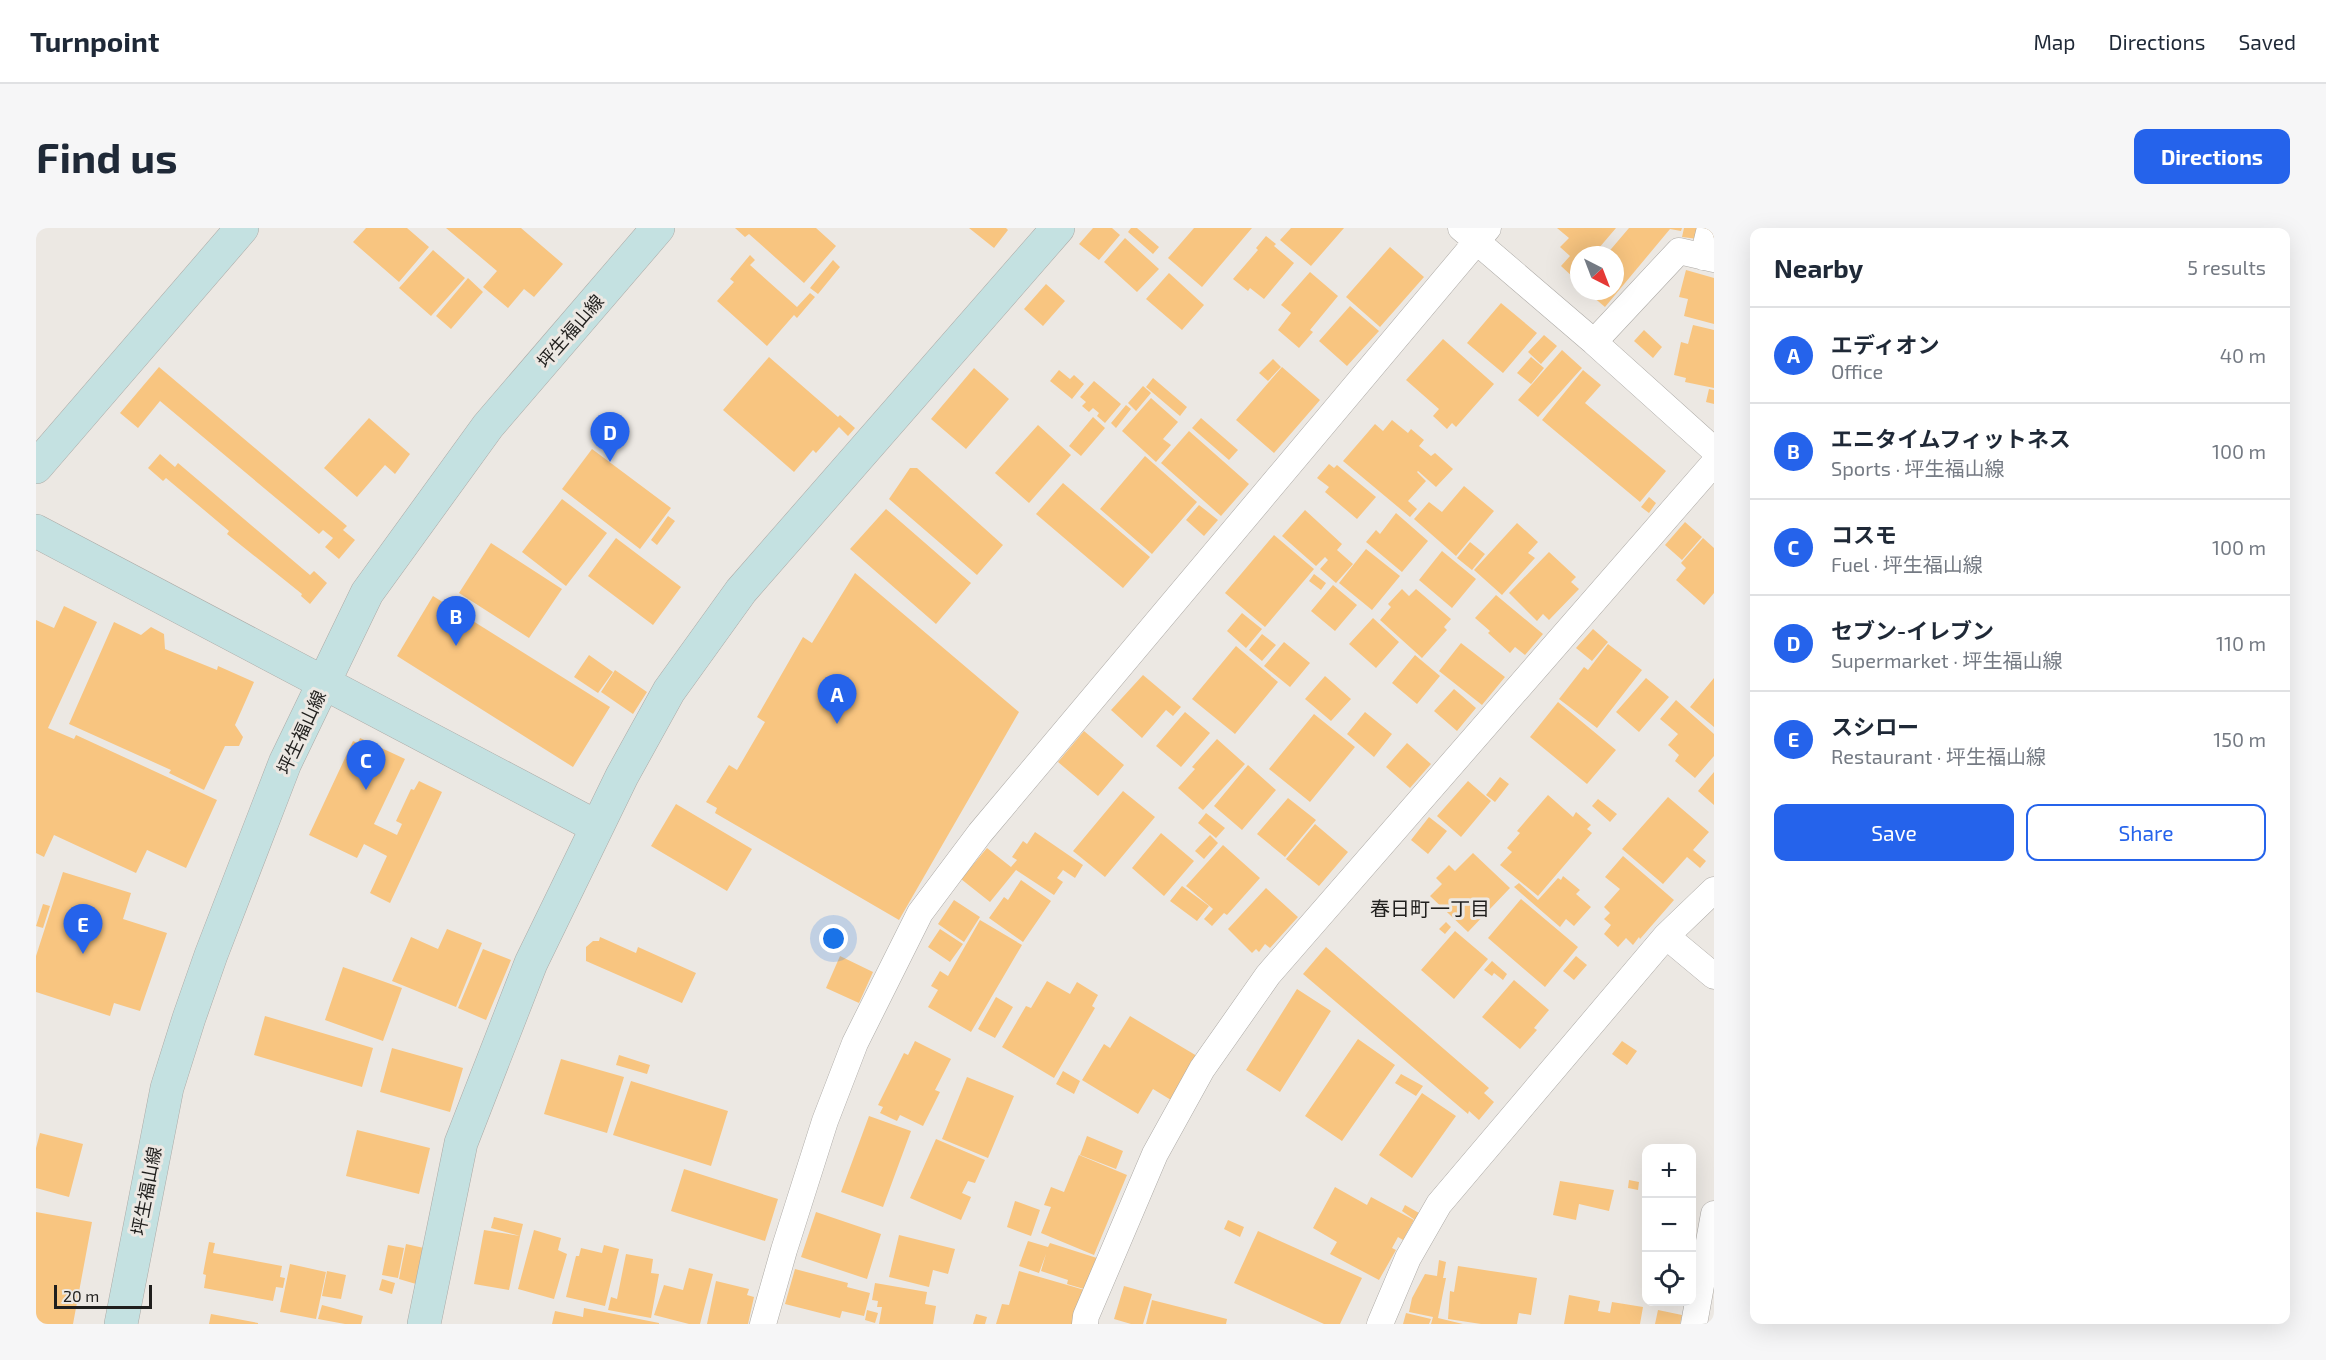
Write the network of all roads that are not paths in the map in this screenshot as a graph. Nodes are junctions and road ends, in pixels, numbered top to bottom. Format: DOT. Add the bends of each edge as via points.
graph roads {
  1 [pos="242,228"];
  2 [pos="658,228"];
  3 [pos="1058,228"];
  4 [pos="1710,228"];
  5 [pos="1475,232"];
  6 [pos="1708,258"];
  7 [pos="1594,342"];
  8 [pos="1714,450"];
  9 [pos="1714,463"];
  10 [pos="36,467"];
  11 [pos="36,531"];
  12 [pos="324,682"];
  13 [pos="597,827"];
  14 [pos="1714,890"];
  15 [pos="1666,936"];
  16 [pos="1714,976"];
  17 [pos="1714,1214"];
  18 [pos="121,1324"];
  19 [pos="424,1324"];
  20 [pos="763,1324"];
  21 [pos="1085,1324"];
  22 [pos="1380,1324"];
  23 [pos="1694,1324"];
  1 -- 10 [label="street"];
  2 -- 12 [label="street, 坪生福山線" via="488,426 367,593"];
  3 -- 13 [label="street" via="741,591 669,691"];
  4 -- 6 [label="street"];
  5 -- 7 [label="street"];
  5 -- 20 [label="street" via="980,833 920,913 851,1053 825,1122"];
  6 -- 7 [label="street" via="1679,251"];
  7 -- 8 [label="street"];
  9 -- 21 [label="street" via="1268,975 1202,1069 1155,1154"];
  11 -- 12 [label="street"];
  12 -- 13 [label="street"];
  12 -- 18 [label="street, 坪生福山線" via="285,763 211,955 170,1078"];
  13 -- 19 [label="street" via="531,963 461,1143"];
  14 -- 15 [label="street"];
  15 -- 16 [label="street"];
  15 -- 22 [label="street" via="1438,1204 1408,1258"];
  17 -- 23 [label="street"];
}
